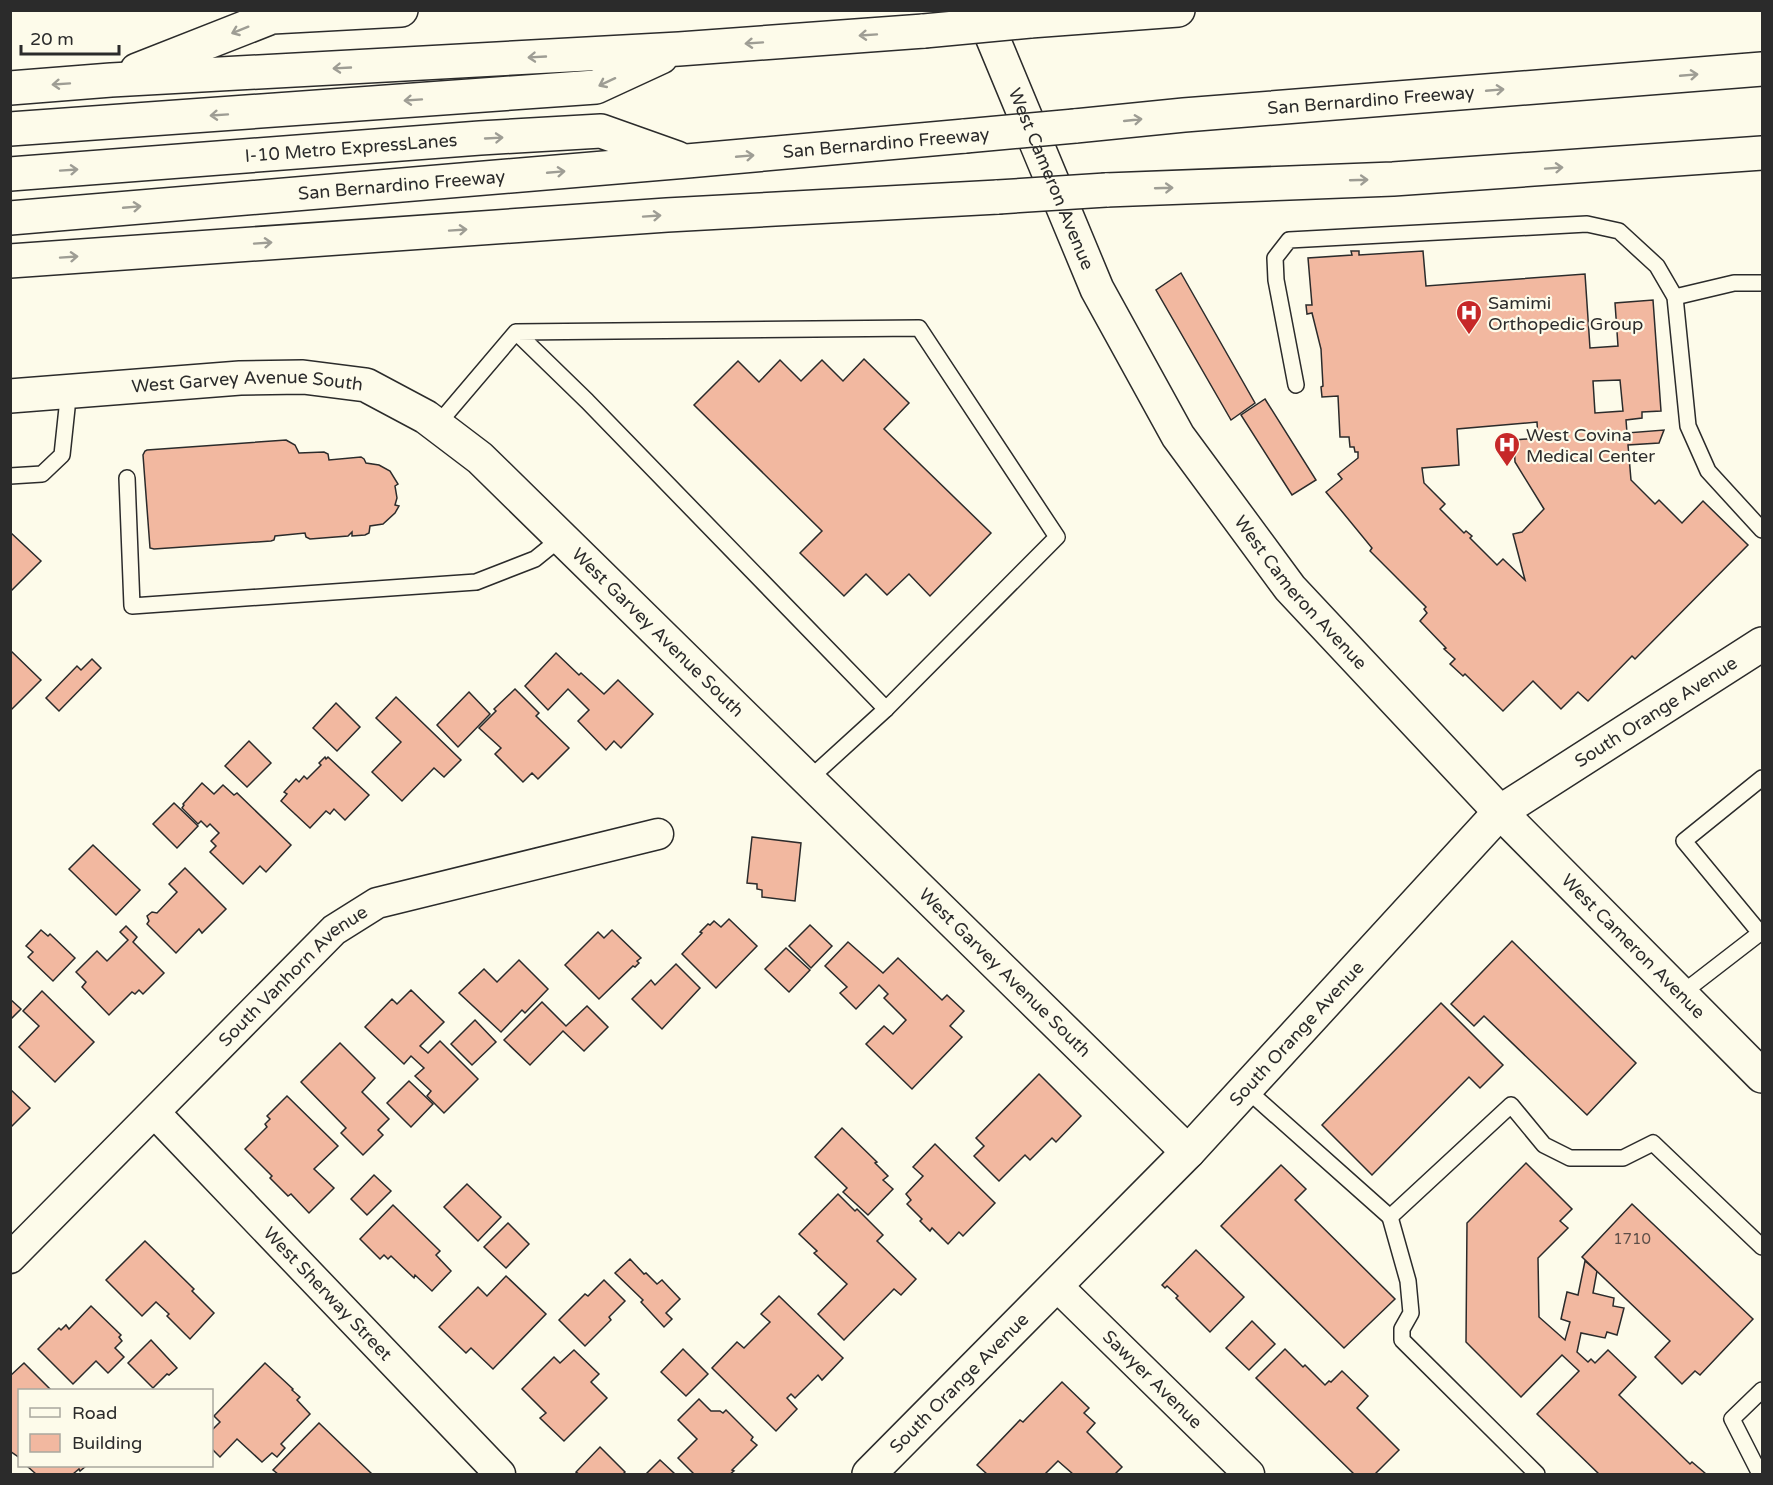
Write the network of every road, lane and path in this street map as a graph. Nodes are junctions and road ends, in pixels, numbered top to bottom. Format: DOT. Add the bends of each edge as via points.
graph roads {
  1 [pos="401,10"];
  2 [pos="981,10"];
  3 [pos="1178,10"];
  4 [pos="679,49"];
  5 [pos="1762,69"];
  6 [pos="111,81"];
  7 [pos="10,88"];
  8 [pos="10,129"];
  9 [pos="1762,153"];
  10 [pos="687,161"];
  11 [pos="10,174"];
  12 [pos="10,218"];
  13 [pos="10,261"];
  14 [pos="1762,283"];
  15 [pos="1675,297"];
  16 [pos="516,332"];
  17 [pos="1296,385"];
  18 [pos="64,392"];
  19 [pos="10,396"];
  20 [pos="437,425"];
  21 [pos="10,476"];
  22 [pos="127,478"];
  23 [pos="1762,530"];
  24 [pos="561,538"];
  25 [pos="1762,644"];
  26 [pos="886,709"];
  27 [pos="1762,778"];
  28 [pos="808,780"];
  29 [pos="1500,812"];
  30 [pos="658,834"];
  31 [pos="1762,933"];
  32 [pos="1681,994"];
  33 [pos="1762,1076"];
  34 [pos="1246,1089"];
  35 [pos="155,1113"];
  36 [pos="1188,1152"];
  37 [pos="1390,1216"];
  38 [pos="1762,1247"];
  39 [pos="10,1258"];
  40 [pos="1056,1284"];
  41 [pos="1762,1390"];
  42 [pos="500,1474"];
  43 [pos="869,1474"];
  44 [pos="1249,1474"];
  45 [pos="1537,1474"];
  46 [pos="1760,1474"];
  1 -- 6 [label="main road, one-way" via="272,17"];
  2 -- 29 [label="main road, West Cameron Avenue" via="1097,289 1178,436 1290,588"];
  3 -- 4 [label="main road, one-way, bridge"];
  4 -- 6 [label="main road, one-way"];
  4 -- 8 [label="main road, one-way" via="596,87"];
  10 -- 5 [label="main road, San Bernardino Freeway, one-way, bridge" via="1184,115"];
  6 -- 7 [label="main road, one-way"];
  13 -- 9 [label="main road, one-way, bridge" via="655,216 1106,190 1393,179"];
  11 -- 10 [label="main road, I-10 Metro ExpressLanes, one-way" via="601,131"];
  12 -- 10 [label="main road, San Bernardino Freeway, one-way"];
  14 -- 15 [label="lane" via="1734,283"];
  15 -- 17 [label="lane" via="1657,266 1619,231 1587,224 1289,240 1275,258 1275,269"];
  15 -- 23 [label="lane" via="1688,426 1707,471"];
  16 -- 20 [label="lane"];
  16 -- 26 [label="lane" via="587,400"];
  16 -- 26 [label="lane" via="919,328 1057,537"];
  18 -- 19 [label="main road, West Garvey Avenue South"];
  18 -- 20 [label="main road, West Garvey Avenue South" via="303,377 366,385"];
  18 -- 21 [label="lane" via="67,408 62,455 42,474"];
  20 -- 24 [label="main road, West Garvey Avenue South" via="480,458"];
  22 -- 24 [label="lane" via="132,606 476,582 535,558"];
  24 -- 28 [label="main road, West Garvey Avenue South"];
  25 -- 29 [label="main road, South Orange Avenue"];
  26 -- 28 [label="lane"];
  27 -- 31 [label="lane" via="1684,842"];
  28 -- 36 [label="main road, West Garvey Avenue South"];
  29 -- 32 [label="main road, West Cameron Avenue"];
  29 -- 34 [label="main road, South Orange Avenue"];
  30 -- 35 [label="street, South Vanhorn Avenue" via="376,903 334,930"];
  31 -- 32 [label="lane"];
  32 -- 33 [label="main road, West Cameron Avenue"];
  34 -- 36 [label="main road, South Orange Avenue"];
  34 -- 37 [label="lane"];
  35 -- 39 [label="street, South Vanhorn Avenue"];
  35 -- 42 [label="street, West Sherway Street"];
  36 -- 40 [label="main road, South Orange Avenue"];
  37 -- 38 [label="lane" via="1511,1105 1544,1144 1570,1158 1623,1158 1653,1143"];
  37 -- 45 [label="lane" via="1408,1281 1411,1313 1402,1329 1402,1340"];
  40 -- 43 [label="main road, South Orange Avenue"];
  40 -- 44 [label="street, Sawyer Avenue"];
  41 -- 46 [label="lane" via="1732,1419"];
}
